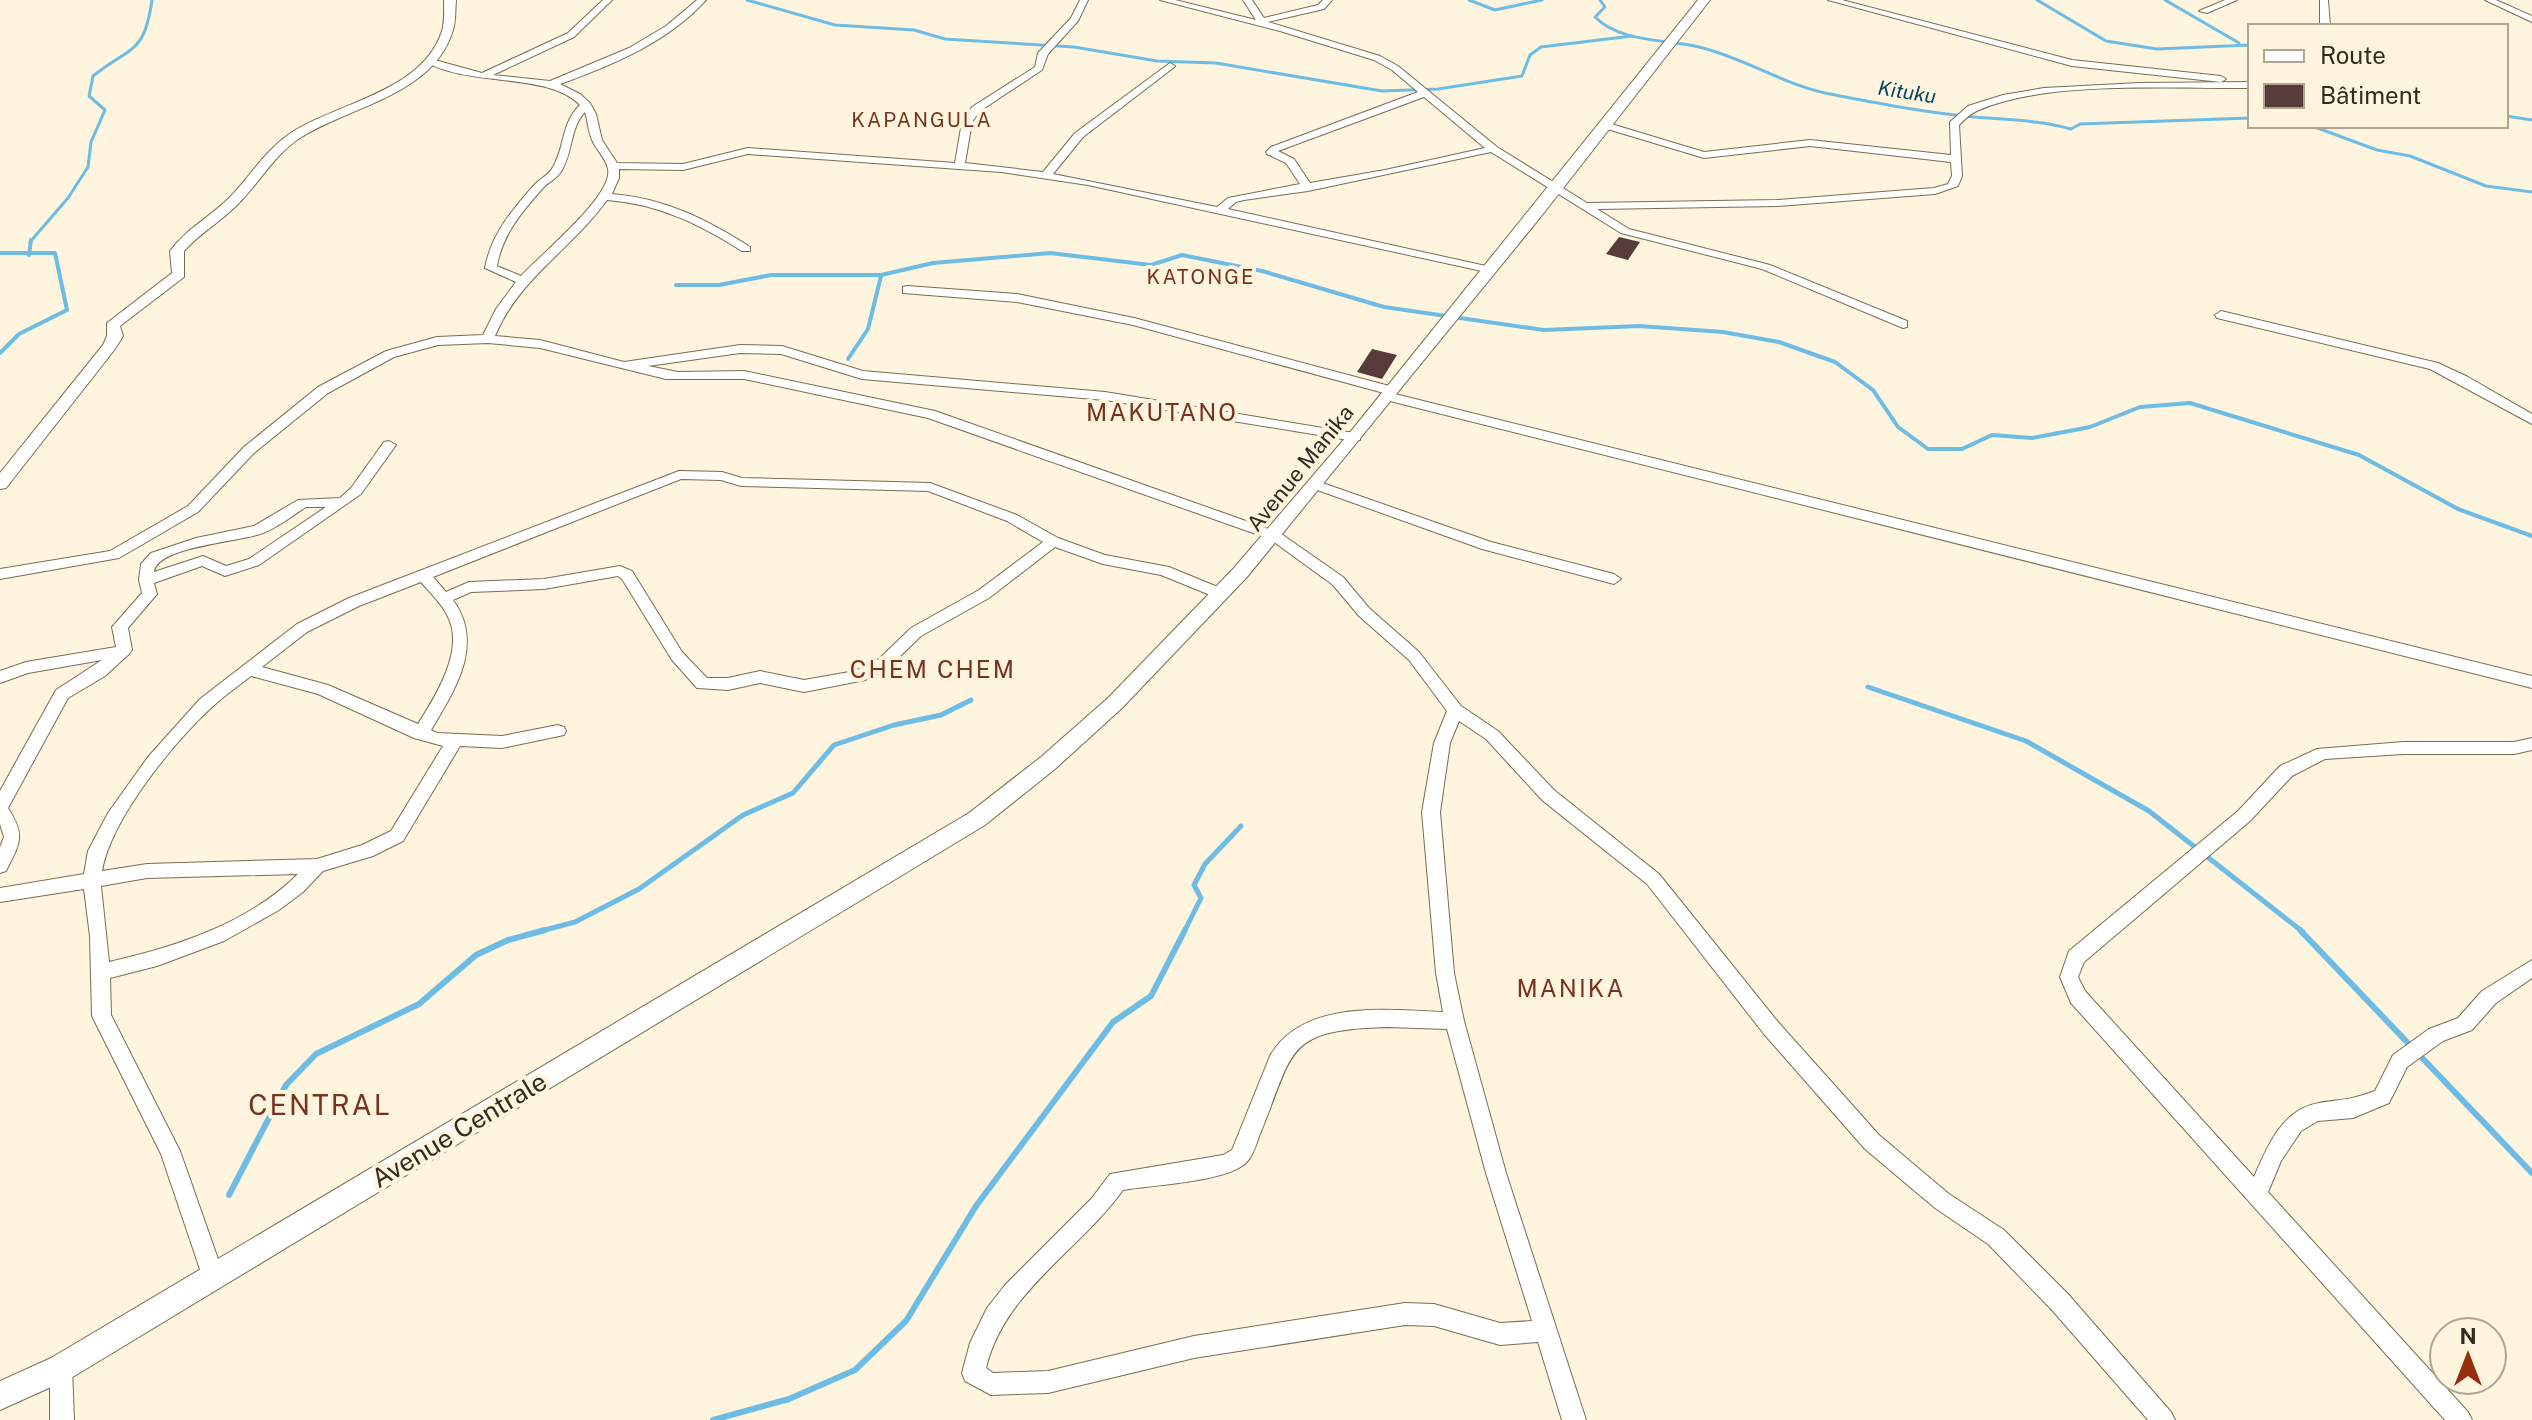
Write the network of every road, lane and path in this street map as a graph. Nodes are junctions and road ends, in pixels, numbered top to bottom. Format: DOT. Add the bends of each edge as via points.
graph roads {
  1 [pos="450,0"];
  2 [pos="608,0"];
  3 [pos="702,0"];
  4 [pos="1084,0"];
  5 [pos="1164,0"];
  6 [pos="1247,0"];
  7 [pos="1328,0"];
  8 [pos="1704,0"];
  9 [pos="1832,0"];
  10 [pos="2233,0"];
  11 [pos="2324,0"];
  12 [pos="2511,0"];
  13 [pos="2492,1"];
  14 [pos="2204,11"];
  15 [pos="2532,19"];
  16 [pos="1263,22"];
  17 [pos="2325,24"];
  18 [pos="431,62"];
  19 [pos="1170,66"];
  20 [pos="483,76"];
  21 [pos="552,84"];
  22 [pos="2248,85"];
  23 [pos="2248,85"];
  24 [pos="1425,93"];
  25 [pos="586,105"];
  26 [pos="1608,126"];
  27 [pos="1493,149"];
  28 [pos="1954,159"];
  29 [pos="614,166"];
  30 [pos="959,167"];
  31 [pos="1046,175"];
  32 [pos="1308,188"];
  33 [pos="1558,189"];
  34 [pos="602,196"];
  35 [pos="1584,206"];
  36 [pos="1219,211"];
  37 [pos="746,249"];
  38 [pos="1491,270"];
  39 [pos="523,281"];
  40 [pos="907,290"];
  41 [pos="2221,315"];
  42 [pos="1903,324"];
  43 [pos="488,339"];
  44 [pos="636,366"];
  45 [pos="1390,393"];
  46 [pos="2532,420"];
  47 [pos="1355,437"];
  48 [pos="389,445"];
  49 [pos="0,484"];
  50 [pos="1314,484"];
  51 [pos="343,502"];
  52 [pos="1275,536"];
  53 [pos="1053,541"];
  54 [pos="0,574"];
  55 [pos="424,576"];
  56 [pos="1614,579"];
  57 [pos="146,580"];
  58 [pos="1220,594"];
  59 [pos="443,599"];
  60 [pos="124,650"];
  61 [pos="247,669"];
  62 [pos="0,677"];
  63 [pos="2532,682"];
  64 [pos="1455,710"];
  65 [pos="558,731"];
  66 [pos="420,734"];
  67 [pos="454,742"];
  68 [pos="2532,744"];
  69 [pos="0,808"];
  70 [pos="914,858"];
  71 [pos="0,866"];
  72 [pos="317,866"];
  73 [pos="92,881"];
  74 [pos="0,895"];
  75 [pos="2532,968"];
  76 [pos="100,972"];
  77 [pos="1454,1021"];
  78 [pos="2256,1195"];
  79 [pos="213,1276"];
  80 [pos="1544,1331"];
  81 [pos="61,1368"];
  82 [pos="0,1396"];
  83 [pos="62,1420"];
  84 [pos="1574,1420"];
  85 [pos="2163,1420"];
  86 [pos="2460,1420"];
  1 -- 18 [label="street" via="442,46"];
  2 -- 20 [label="street" via="571,35"];
  3 -- 21 [label="street" via="675,25 636,48"];
  4 -- 30 [label="street" via="1075,19 1043,53 1039,68 976,109 967,122"];
  5 -- 16 [label="street"];
  6 -- 16 [label="street"];
  7 -- 16 [label="street" via="1321,7"];
  8 -- 26 [label="street, Avenue Manika"];
  9 -- 22 [label="street" via="2072,63"];
  10 -- 14 [label="street"];
  11 -- 17 [label="street"];
  12 -- 13 [label="street"];
  13 -- 15 [label="street"];
  16 -- 24 [label="street" via="1377,58"];
  18 -- 20 [label="street"];
  18 -- 49 [label="street" via="383,94 292,138 230,205 185,239 177,251 179,274 112,326 110,346"];
  19 -- 31 [label="street" via="1079,135"];
  20 -- 21 [label="street"];
  21 -- 25 [label="street"];
  23 -- 28 [label="street" via="2064,88 1982,104 1954,124"];
  24 -- 27 [label="street"];
  24 -- 32 [label="street" via="1271,152 1290,161"];
  25 -- 29 [label="street" via="596,139"];
  25 -- 39 [label="street" via="569,124 558,170 512,218 492,254 491,268"];
  26 -- 28 [label="street" via="1704,155 1810,143"];
  26 -- 33 [label="street, Avenue Manika"];
  27 -- 32 [label="street"];
  27 -- 33 [label="street"];
  28 -- 35 [label="street" via="1953,186 1899,196"];
  29 -- 30 [label="street" via="683,167 748,151"];
  29 -- 34 [label="street" via="614,180"];
  30 -- 31 [label="street"];
  31 -- 36 [label="street"];
  32 -- 36 [label="street" via="1232,200"];
  33 -- 35 [label="street"];
  33 -- 38 [label="street, Avenue Manika"];
  34 -- 37 [label="street" via="660,202 698,217"];
  34 -- 39 [label="street" via="581,225"];
  35 -- 42 [label="street" via="1625,231 1766,267"];
  36 -- 38 [label="street"];
  38 -- 45 [label="street, Avenue Manika"];
  39 -- 43 [label="street" via="498,314"];
  40 -- 45 [label="street" via="995,295 1119,319"];
  41 -- 46 [label="street" via="2434,366"];
  43 -- 44 [label="street" via="540,344 605,363"];
  43 -- 54 [label="street" via="414,346 358,369 300,406 193,509 114,555"];
  44 -- 47 [label="street" via="740,349 782,350 862,375 1105,396"];
  44 -- 52 [label="street" via="656,376 678,378 740,374 873,407 930,414"];
  45 -- 47 [label="street, Avenue Manika"];
  45 -- 63 [label="street"];
  47 -- 50 [label="street, Avenue Manika"];
  48 -- 51 [label="street"];
  50 -- 52 [label="street, Avenue Manika"];
  50 -- 56 [label="street" via="1487,546"];
  51 -- 57 [label="street" via="241,568 225,571 203,561"];
  51 -- 57 [label="street" via="303,503 244,535 156,556 148,564"];
  52 -- 58 [label="street, Avenue Manika"];
  52 -- 64 [label="street" via="1338,581 1414,656"];
  53 -- 55 [label="street" via="1012,518 930,487 741,482 679,475"];
  53 -- 58 [label="street" via="1103,559 1164,571"];
  53 -- 59 [label="street" via="984,594 916,632 884,663 859,676 804,686 760,677 703,684 677,656 620,571 544,584 469,587"];
  55 -- 59 [label="street"];
  55 -- 61 [label="street" via="302,628"];
  57 -- 60 [label="street" via="146,602 120,627"];
  58 -- 70 [label="street, Avenue Manika" via="1075,743 977,819"];
  59 -- 66 [label="street" via="455,615 458,643 449,683"];
  60 -- 62 [label="street"];
  60 -- 69 [label="street" via="62,694"];
  61 -- 66 [label="street" via="322,689"];
  61 -- 73 [label="street" via="206,703 154,761 114,818 97,851"];
  64 -- 77 [label="street" via="1442,743 1431,824"];
  64 -- 85 [label="street" via="1492,735 1548,795 1653,879 1771,1028 1872,1142 1942,1201 1996,1237"];
  65 -- 67 [label="street" via="502,742"];
  66 -- 67 [label="street"];
  67 -- 72 [label="street" via="397,836"];
  68 -- 78 [label="street" via="2323,753 2286,771 2244,816 2076,957 2069,977 2078,997"];
  69 -- 71 [label="street" via="13,837"];
  70 -- 79 [label="street, Avenue Centrale"];
  72 -- 73 [label="street" via="161,870"];
  72 -- 76 [label="street" via="284,896 239,923 166,956"];
  73 -- 74 [label="street"];
  73 -- 76 [label="street"];
  75 -- 78 [label="street" via="2489,997 2465,1024 2436,1035 2400,1061 2382,1097 2353,1109 2316,1112 2294,1124"];
  76 -- 79 [label="street" via="102,1016 170,1151"];
  77 -- 80 [label="street"];
  77 -- 80 [label="street" via="1368,1018 1307,1033 1285,1047 1239,1157 1226,1164 1117,1181 1102,1207 1019,1285 976,1353 973,1373 991,1384 1048,1382 1194,1347 1405,1314 1434,1315 1500,1334"];
  78 -- 86 [label="street"];
  79 -- 81 [label="street, Avenue Centrale"];
  80 -- 84 [label="street"];
  81 -- 82 [label="street, Avenue Centrale"];
  81 -- 83 [label="street"];
}
